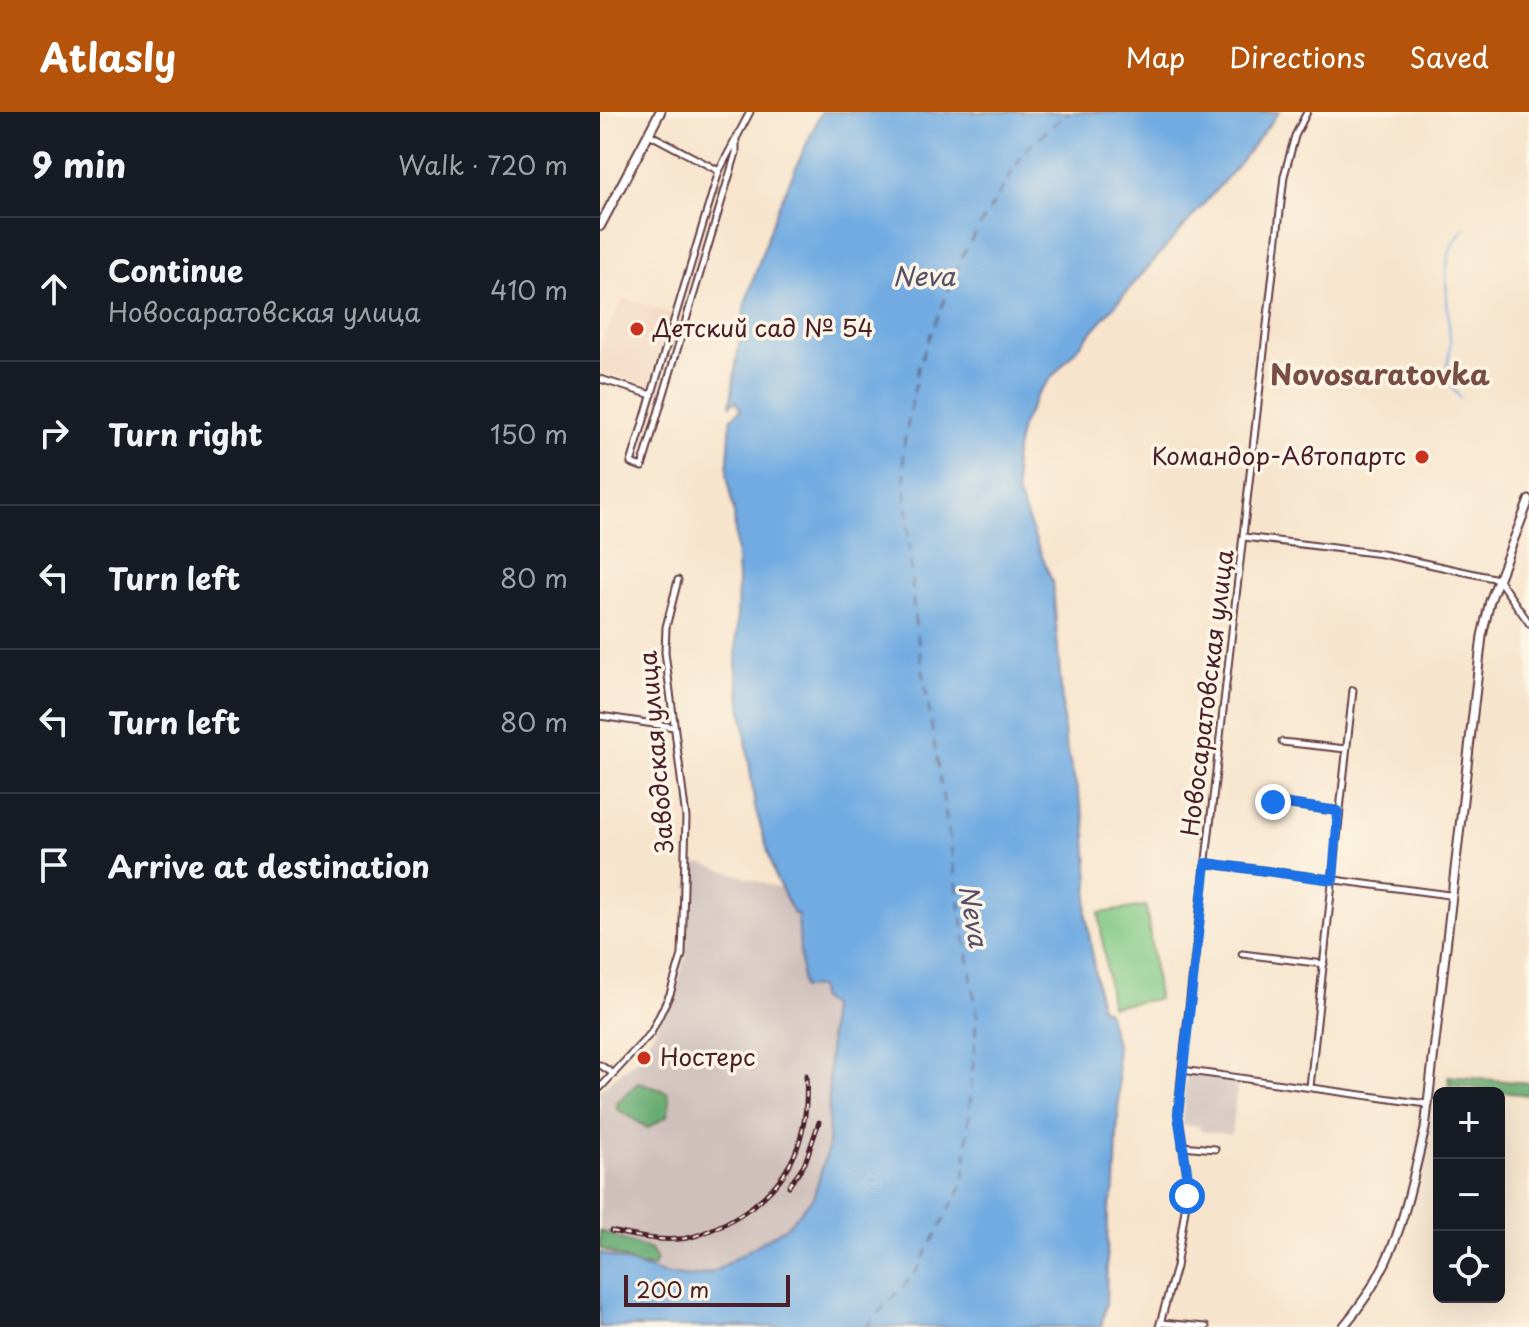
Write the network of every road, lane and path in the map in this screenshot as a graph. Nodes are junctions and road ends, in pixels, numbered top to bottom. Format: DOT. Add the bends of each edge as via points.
graph roads {
  1 [pos="660,112"];
  2 [pos="750,112"];
  3 [pos="1307,112"];
  4 [pos="649,134"];
  5 [pos="736,141"];
  6 [pos="719,171"];
  7 [pos="600,226"];
  8 [pos="688,274"];
  9 [pos="699,277"];
  10 [pos="600,379"];
  11 [pos="652,395"];
  12 [pos="1529,500"];
  13 [pos="1244,537"];
  14 [pos="1498,579"];
  15 [pos="678,580"];
  16 [pos="1529,623"];
  17 [pos="1353,690"];
  18 [pos="600,716"];
  19 [pos="674,727"];
  20 [pos="1282,742"];
  21 [pos="1346,749"];
  22 [pos="1273,802"];
  23 [pos="1338,811"];
  24 [pos="1206,863"];
  25 [pos="1333,880"];
  26 [pos="1449,895"];
  27 [pos="1242,954"];
  28 [pos="1324,964"];
  29 [pos="600,1065"];
  30 [pos="1182,1070"];
  31 [pos="614,1074"];
  32 [pos="1310,1087"];
  33 [pos="600,1088"];
  34 [pos="1427,1104"];
  35 [pos="1182,1146"];
  36 [pos="1215,1149"];
  37 [pos="1160,1325"];
  38 [pos="1206,1327"];
  39 [pos="1343,1327"];
  1 -- 4 [label="main road"];
  2 -- 5 [label="street"];
  3 -- 13 [label="street, Новосаратовская улица" via="1284,176"];
  4 -- 6 [label="street"];
  4 -- 7 [label="main road"];
  5 -- 6 [label="street"];
  5 -- 9 [label="street"];
  6 -- 8 [label="street"];
  8 -- 9 [label="street"];
  8 -- 11 [label="street"];
  9 -- 11 [label="street" via="642,467 631,463"];
  10 -- 11 [label="street"];
  12 -- 14 [label="main road"];
  13 -- 14 [label="street" via="1382,554"];
  13 -- 24 [label="street, Новосаратовская улица"];
  14 -- 16 [label="street"];
  14 -- 26 [label="main road" via="1480,649"];
  15 -- 19 [label="street, Заводская улица" via="665,652"];
  17 -- 21 [label="street"];
  18 -- 19 [label="street"];
  19 -- 31 [label="street, Заводская улица" via="686,818 682,955 651,1033"];
  20 -- 21 [label="street"];
  21 -- 23 [label="street"];
  22 -- 23 [label="street"];
  23 -- 25 [label="street"];
  24 -- 25 [label="street"];
  24 -- 30 [label="street, Новосаратовская улица"];
  25 -- 26 [label="street"];
  25 -- 28 [label="street"];
  26 -- 34 [label="main road"];
  27 -- 28 [label="street"];
  28 -- 32 [label="street"];
  29 -- 31 [label="street"];
  30 -- 32 [label="street"];
  30 -- 35 [label="street, Новосаратовская улица"];
  31 -- 33 [label="street, Заводская улица"];
  32 -- 34 [label="street"];
  34 -- 39 [label="main road" via="1402,1225 1374,1285"];
  35 -- 36 [label="street"];
  35 -- 37 [label="street, Новосаратовская улица" via="1187,1196"];
  37 -- 38 [label="street"];
}
